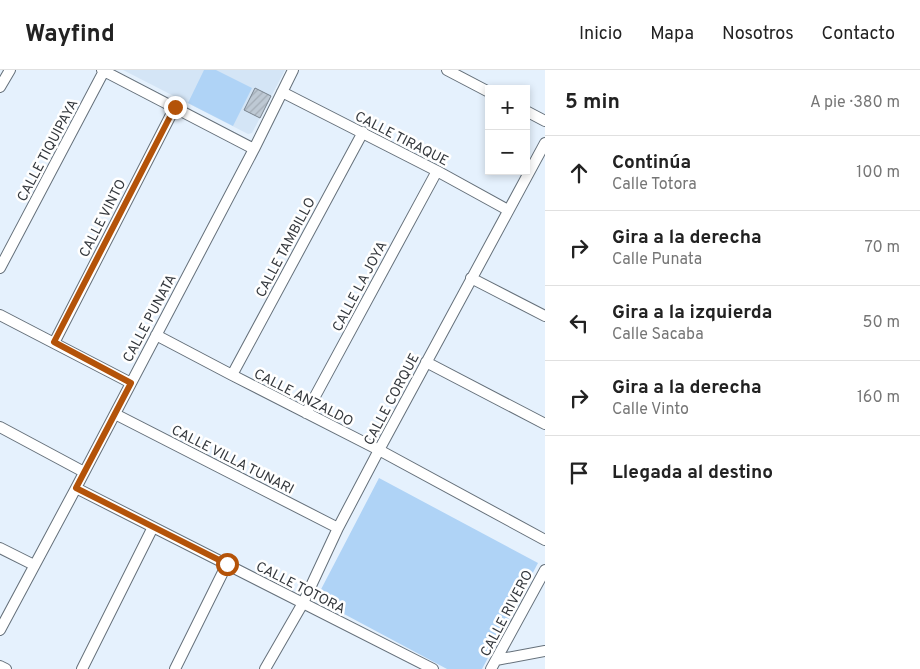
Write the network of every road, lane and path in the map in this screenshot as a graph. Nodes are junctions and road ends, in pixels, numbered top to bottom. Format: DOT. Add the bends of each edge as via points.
graph roads {
  1 [pos="10,70"];
  2 [pos="293,70"];
  3 [pos="447,70"];
  4 [pos="102,71"];
  5 [pos="0,87"];
  6 [pos="485,90"];
  7 [pos="282,92"];
  8 [pos="175,107"];
  9 [pos="530,113"];
  10 [pos="545,121"];
  11 [pos="362,132"];
  12 [pos="545,143"];
  13 [pos="254,149"];
  14 [pos="437,171"];
  15 [pos="508,210"];
  16 [pos="0,268"];
  17 [pos="471,278"];
  18 [pos="0,315"];
  19 [pos="545,316"];
  20 [pos="156,335"];
  21 [pos="54,342"];
  22 [pos="426,362"];
  23 [pos="232,375"];
  24 [pos="131,383"];
  25 [pos="306,413"];
  26 [pos="115,414"];
  27 [pos="545,424"];
  28 [pos="0,427"];
  29 [pos="379,450"];
  30 [pos="84,472"];
  31 [pos="76,488"];
  32 [pos="153,527"];
  33 [pos="338,528"];
  34 [pos="545,540"];
  35 [pos="0,548"];
  36 [pos="227,564"];
  37 [pos="34,565"];
  38 [pos="545,570"];
  39 [pos="303,603"];
  40 [pos="0,630"];
  41 [pos="545,651"];
  42 [pos="494,665"];
  43 [pos="0,666"];
  44 [pos="6,669"];
  45 [pos="82,669"];
  46 [pos="175,669"];
  47 [pos="265,669"];
  48 [pos="433,669"];
  1 -- 5 [label="street"];
  2 -- 7 [label="street, CALLE PUNATA"];
  3 -- 6 [label="street"];
  4 -- 8 [label="street"];
  4 -- 16 [label="street, CALLE TIQUIPAYA"];
  7 -- 11 [label="street, CALLE TIRAQUE"];
  7 -- 13 [label="street, CALLE PUNATA"];
  8 -- 13 [label="street"];
  8 -- 21 [label="street, CALLE VINTO"];
  9 -- 10 [label="street"];
  11 -- 14 [label="street, CALLE TIRAQUE"];
  11 -- 23 [label="street, CALLE TAMBILLO"];
  12 -- 15 [label="street, CALLE CORQUE"];
  13 -- 20 [label="street, CALLE PUNATA"];
  14 -- 15 [label="street, CALLE TIRAQUE"];
  14 -- 25 [label="street, CALLE LA JOYA"];
  15 -- 17 [label="street, CALLE CORQUE"];
  17 -- 19 [label="street"];
  17 -- 22 [label="street, CALLE CORQUE"];
  18 -- 21 [label="street"];
  20 -- 23 [label="street, CALLE ANZALDO"];
  20 -- 24 [label="street, CALLE PUNATA"];
  21 -- 24 [label="street"];
  22 -- 27 [label="street"];
  22 -- 29 [label="street, CALLE CORQUE"];
  23 -- 25 [label="street, CALLE ANZALDO"];
  24 -- 26 [label="street, CALLE PUNATA"];
  25 -- 29 [label="street, CALLE ANZALDO"];
  26 -- 30 [label="street, CALLE PUNATA"];
  26 -- 33 [label="street, CALLE VILLA TUNARI"];
  28 -- 30 [label="street"];
  29 -- 33 [label="street, CALLE CORQUE"];
  29 -- 34 [label="street, CALLE ANZALDO"];
  30 -- 31 [label="street, CALLE PUNATA"];
  31 -- 32 [label="street, CALLE TOTORA"];
  31 -- 37 [label="street, CALLE PUNATA"];
  32 -- 36 [label="street, CALLE TOTORA"];
  32 -- 45 [label="street"];
  33 -- 39 [label="street, CALLE CORQUE"];
  35 -- 37 [label="street"];
  36 -- 39 [label="street, CALLE TOTORA"];
  36 -- 46 [label="street"];
  37 -- 40 [label="street, CALLE PUNATA"];
  38 -- 42 [label="street, CALLE RIVERO"];
  39 -- 47 [label="street, CALLE CORQUE"];
  39 -- 48 [label="street, CALLE TOTORA"];
  41 -- 42 [label="street"];
  43 -- 44 [label="street"];
}
